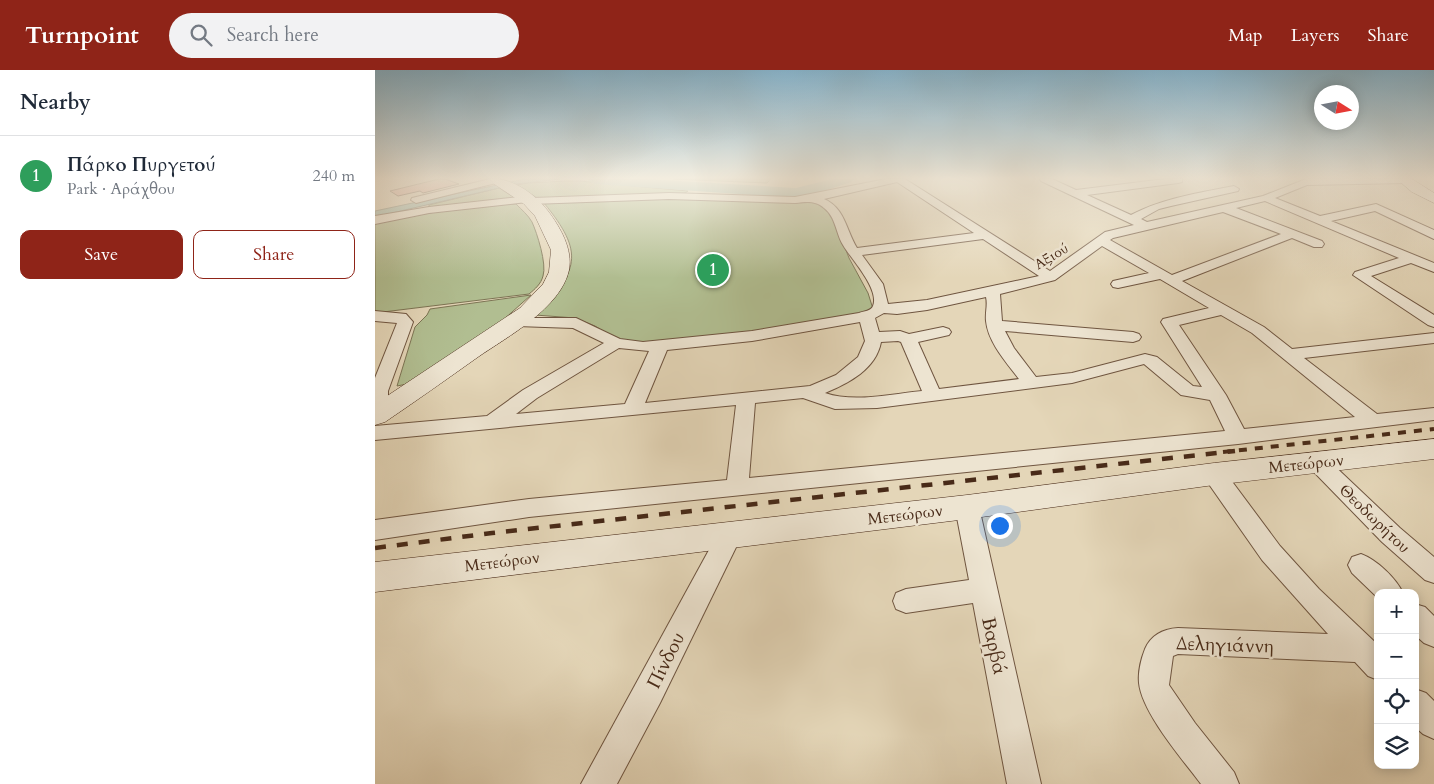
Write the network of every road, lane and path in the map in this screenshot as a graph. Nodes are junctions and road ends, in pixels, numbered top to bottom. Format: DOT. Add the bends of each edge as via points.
graph roads {
  1 [pos="416,212"];
  2 [pos="542,212"];
  3 [pos="833,212"];
  4 [pos="951,212"];
  5 [pos="1115,212"];
  6 [pos="1146,212"];
  7 [pos="1205,212"];
  8 [pos="1235,212"];
  9 [pos="1299,212"];
  10 [pos="1353,212"];
  11 [pos="1387,212"];
  12 [pos="375,220"];
  13 [pos="1131,220"];
  14 [pos="1319,220"];
  15 [pos="1145,226"];
  16 [pos="1293,234"];
  17 [pos="986,235"];
  18 [pos="1434,235"];
  19 [pos="1100,241"];
  20 [pos="1318,244"];
  21 [pos="855,252"];
  22 [pos="1411,259"];
  23 [pos="1434,268"];
  24 [pos="1050,277"];
  25 [pos="1166,277"];
  26 [pos="1119,284"];
  27 [pos="992,292"];
  28 [pos="1223,310"];
  29 [pos="874,312"];
  30 [pos="375,316"];
  31 [pos="517,320"];
  32 [pos="1434,322"];
  33 [pos="995,325"];
  34 [pos="943,332"];
  35 [pos="872,337"];
  36 [pos="1133,337"];
  37 [pos="909,338"];
  38 [pos="1434,338"];
  39 [pos="617,343"];
  40 [pos="660,346"];
  41 [pos="1290,354"];
  42 [pos="1030,382"];
  43 [pos="805,392"];
  44 [pos="933,395"];
  45 [pos="1217,395"];
  46 [pos="746,399"];
  47 [pos="632,410"];
  48 [pos="383,411"];
  49 [pos="1434,414"];
  50 [pos="1372,420"];
  51 [pos="493,422"];
  52 [pos="375,433"];
  53 [pos="1238,437"];
  54 [pos="1434,449"];
  55 [pos="1317,462"];
  56 [pos="1214,474"];
  57 [pos="737,487"];
  58 [pos="967,507"];
  59 [pos="375,530"];
  60 [pos="730,535"];
  61 [pos="1361,565"];
  62 [pos="1434,572"];
  63 [pos="375,577"];
  64 [pos="1386,589"];
  65 [pos="983,590"];
  66 [pos="906,601"];
  67 [pos="1419,620"];
  68 [pos="1434,634"];
  69 [pos="1369,657"];
  70 [pos="1419,708"];
  71 [pos="1434,723"];
  72 [pos="598,784"];
  73 [pos="1024,784"];
  74 [pos="1222,784"];
  1 -- 12 [label="street"];
  2 -- 31 [label="main road" via="559,249 560,263 545,294"];
  3 -- 21 [label="street"];
  4 -- 17 [label="street"];
  5 -- 13 [label="street"];
  6 -- 13 [label="street"];
  7 -- 15 [label="street, Αξιού"];
  8 -- 16 [label="street"];
  9 -- 14 [label="street"];
  10 -- 14 [label="street"];
  11 -- 18 [label="street"];
  13 -- 15 [label="street"];
  14 -- 22 [label="street"];
  15 -- 19 [label="street, Αξιού" via="1109,235"];
  16 -- 20 [label="street"];
  16 -- 25 [label="street"];
  17 -- 21 [label="street"];
  17 -- 24 [label="street"];
  19 -- 24 [label="street, Αξιού"];
  19 -- 25 [label="street"];
  21 -- 29 [label="street" via="877,290 881,303"];
  22 -- 23 [label="street"];
  22 -- 32 [label="street" via="1360,275"];
  24 -- 27 [label="street, Αξιού"];
  25 -- 26 [label="street"];
  25 -- 28 [label="street"];
  27 -- 29 [label="street, Αξιού"];
  27 -- 33 [label="street" via="996,302"];
  28 -- 41 [label="street"];
  28 -- 45 [label="street" via="1169,322"];
  29 -- 35 [label="street"];
  29 -- 40 [label="street, Αξιού" via="770,333"];
  30 -- 48 [label="street" via="400,317 405,322 379,391"];
  31 -- 39 [label="street, Αξιού" via="576,323"];
  31 -- 48 [label="main road"];
  33 -- 36 [label="street"];
  33 -- 42 [label="street" via="1005,348"];
  34 -- 37 [label="street"];
  35 -- 37 [label="street"];
  35 -- 43 [label="street" via="868,356 856,369 828,386"];
  37 -- 44 [label="street"];
  38 -- 41 [label="street"];
  39 -- 40 [label="street, Αξιού" via="634,347"];
  39 -- 51 [label="street" via="547,383"];
  40 -- 47 [label="street"];
  41 -- 50 [label="street"];
  42 -- 44 [label="street"];
  42 -- 45 [label="street" via="1072,378 1145,359 1188,391"];
  43 -- 44 [label="street" via="841,404"];
  43 -- 46 [label="street"];
  45 -- 53 [label="street"];
  46 -- 47 [label="street"];
  46 -- 57 [label="street"];
  47 -- 51 [label="street"];
  49 -- 50 [label="street"];
  50 -- 53 [label="street"];
  51 -- 52 [label="street"];
  53 -- 57 [label="street"];
  54 -- 55 [label="main road, Μετεώρων"];
  55 -- 56 [label="main road, Μετεώρων"];
  55 -- 62 [label="street, Θεοδωρήτου"];
  56 -- 58 [label="main road, Μετεώρων"];
  56 -- 69 [label="street" via="1271,553"];
  57 -- 59 [label="street" via="529,508"];
  58 -- 60 [label="main road, Μετεώρων"];
  58 -- 65 [label="street, Βαρβά"];
  60 -- 63 [label="main road, Μετεώρων"];
  60 -- 72 [label="street, Πίνδου"];
  61 -- 64 [label="street"];
  65 -- 66 [label="street"];
  65 -- 73 [label="street, Βαρβά"];
  67 -- 68 [label="street"];
  69 -- 74 [label="street, Δεληγιάννη" via="1178,640 1163,645 1156,655 1154,685 1163,704"];
  70 -- 71 [label="street"];
}
